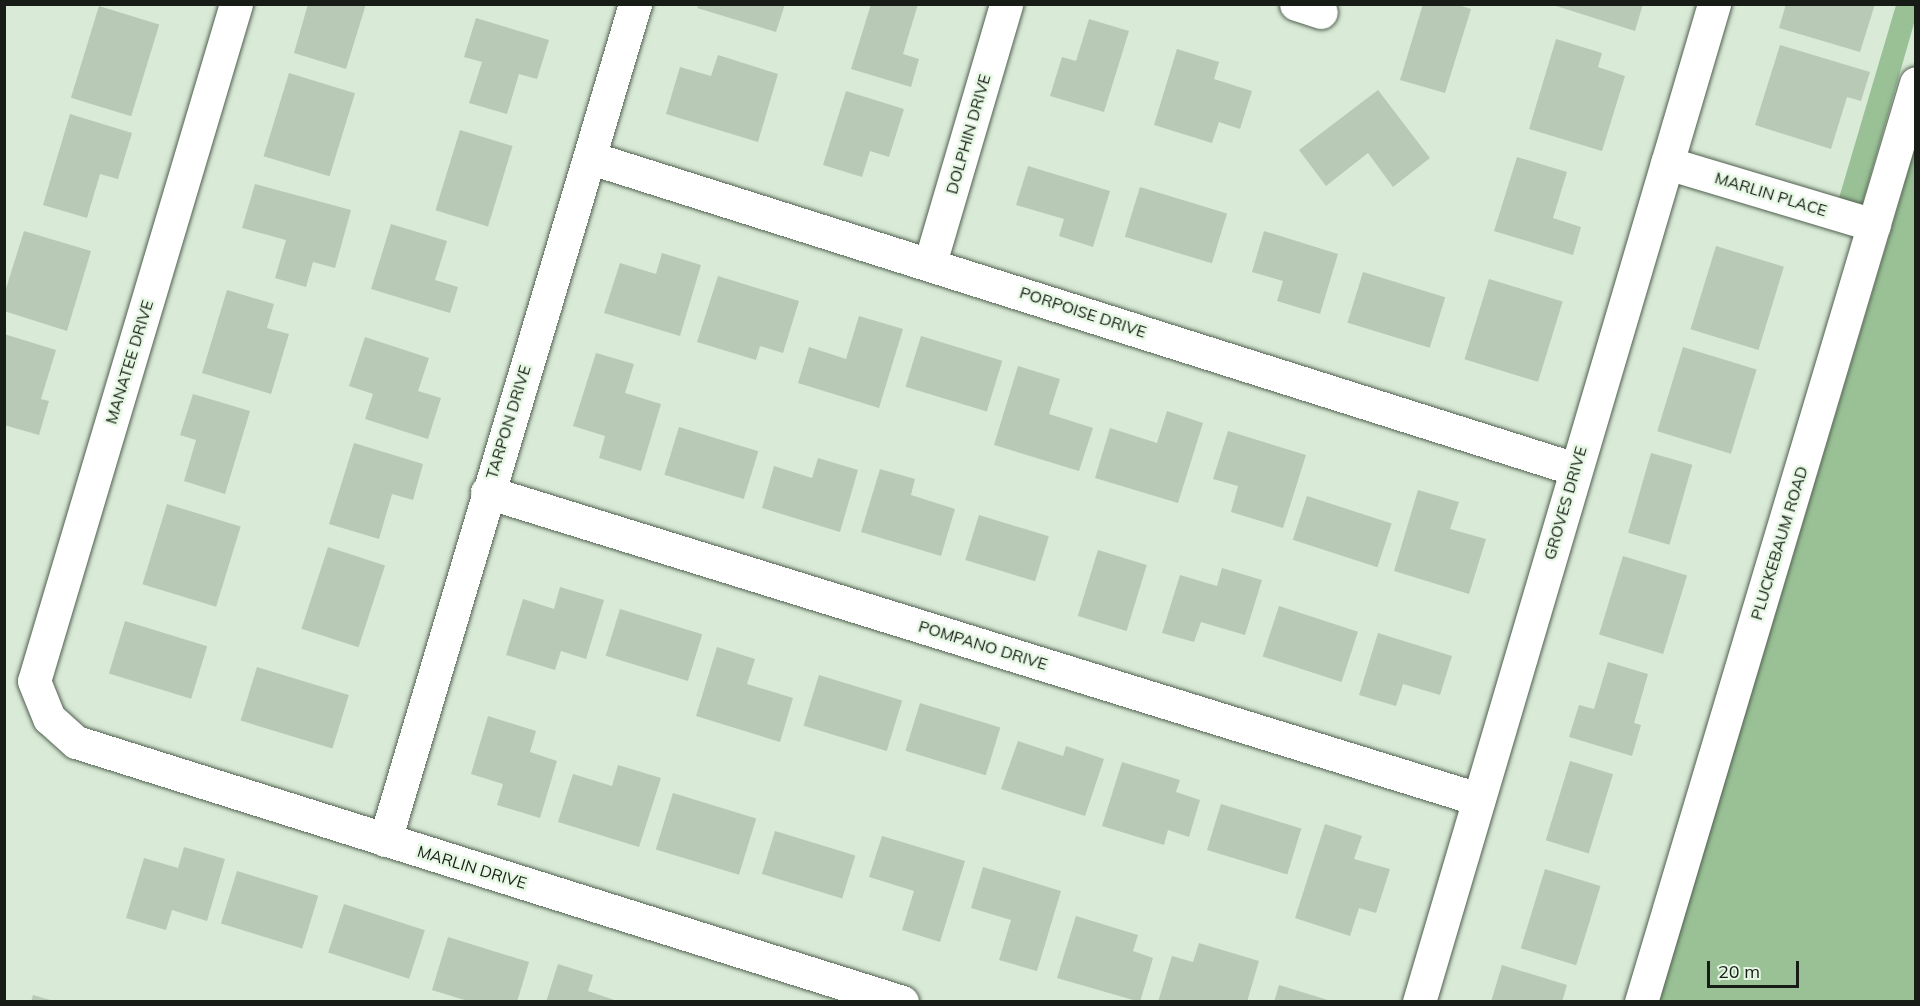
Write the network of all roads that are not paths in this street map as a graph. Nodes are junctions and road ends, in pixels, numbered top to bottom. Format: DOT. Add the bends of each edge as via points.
graph roads {
  1 [pos="236,4"];
  2 [pos="635,4"];
  3 [pos="1006,4"];
  4 [pos="1714,4"];
  5 [pos="1916,83"];
  6 [pos="591,158"];
  7 [pos="1667,163"];
  8 [pos="1874,225"];
  9 [pos="930,263"];
  10 [pos="1575,469"];
  11 [pos="487,492"];
  12 [pos="50,718"];
  13 [pos="1478,799"];
  14 [pos="386,840"];
  15 [pos="902,1002"];
  16 [pos="1419,1002"];
  17 [pos="1641,1002"];
  1 -- 12 [label="street, MANATEE DRIVE" via="34,681"];
  2 -- 6 [label="street, TARPON DRIVE"];
  3 -- 9 [label="street, DOLPHIN DRIVE"];
  4 -- 7 [label="street, GROVES DRIVE"];
  5 -- 8 [label="street, PLUCKEBAUM ROAD"];
  6 -- 9 [label="street, PORPOISE DRIVE"];
  6 -- 11 [label="street, TARPON DRIVE"];
  7 -- 8 [label="street, MARLIN PLACE"];
  7 -- 10 [label="street, GROVES DRIVE"];
  8 -- 17 [label="street, PLUCKEBAUM ROAD"];
  9 -- 10 [label="street, PORPOISE DRIVE"];
  10 -- 13 [label="street, GROVES DRIVE"];
  11 -- 13 [label="street, POMPANO DRIVE"];
  11 -- 14 [label="street, TARPON DRIVE"];
  12 -- 14 [label="street, MARLIN DRIVE" via="76,742"];
  13 -- 16 [label="street, GROVES DRIVE"];
  14 -- 15 [label="street, MARLIN DRIVE"];
}
